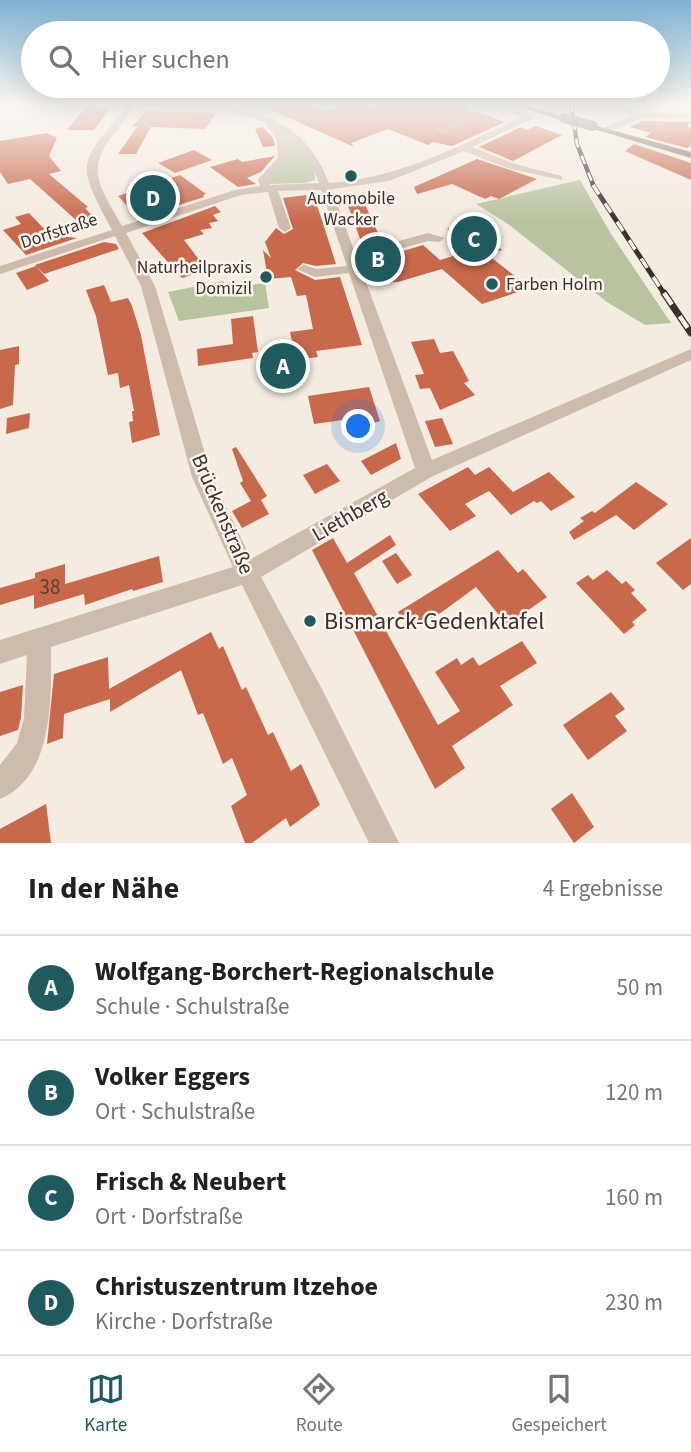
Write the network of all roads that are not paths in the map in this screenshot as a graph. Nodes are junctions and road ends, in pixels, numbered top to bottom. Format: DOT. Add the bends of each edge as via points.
graph roads {
  1 [pos="103,142"];
  2 [pos="281,142"];
  3 [pos="303,142"];
  4 [pos="477,142"];
  5 [pos="653,142"];
  6 [pos="465,148"];
  7 [pos="691,155"];
  8 [pos="558,178"];
  9 [pos="326,186"];
  10 [pos="269,188"];
  11 [pos="285,228"];
  12 [pos="118,230"];
  13 [pos="439,238"];
  14 [pos="348,251"];
  15 [pos="304,269"];
  16 [pos="355,269"];
  17 [pos="0,270"];
  18 [pos="690,355"];
  19 [pos="426,471"];
  20 [pos="247,573"];
  21 [pos="39,640"];
  22 [pos="0,652"];
  23 [pos="0,785"];
  24 [pos="384,843"];
  1 -- 12 [label="street, Brückenstraße" via="89,165 92,181"];
  2 -- 10 [label="street" via="285,154 281,164 264,179"];
  3 -- 9 [label="street"];
  4 -- 6 [label="street, Dorfstraße"];
  5 -- 7 [label="main road"];
  6 -- 8 [label="street"];
  6 -- 9 [label="street, Dorfstraße" via="392,177"];
  9 -- 10 [label="street, Dorfstraße"];
  9 -- 14 [label="street"];
  10 -- 11 [label="street"];
  10 -- 12 [label="street, Dorfstraße" via="216,198"];
  12 -- 17 [label="street, Dorfstraße"];
  12 -- 20 [label="street, Brückenstraße" via="148,286 202,477"];
  13 -- 14 [label="street"];
  14 -- 16 [label="street"];
  15 -- 16 [label="street" via="315,273"];
  16 -- 19 [label="street"];
  18 -- 19 [label="street, Liethberg"];
  19 -- 20 [label="street, Liethberg"];
  20 -- 21 [label="street, Liethberg"];
  20 -- 24 [label="street, Brückenstraße"];
  21 -- 22 [label="street, Liethberg"];
  21 -- 23 [label="street" via="36,729 30,749"];
}
